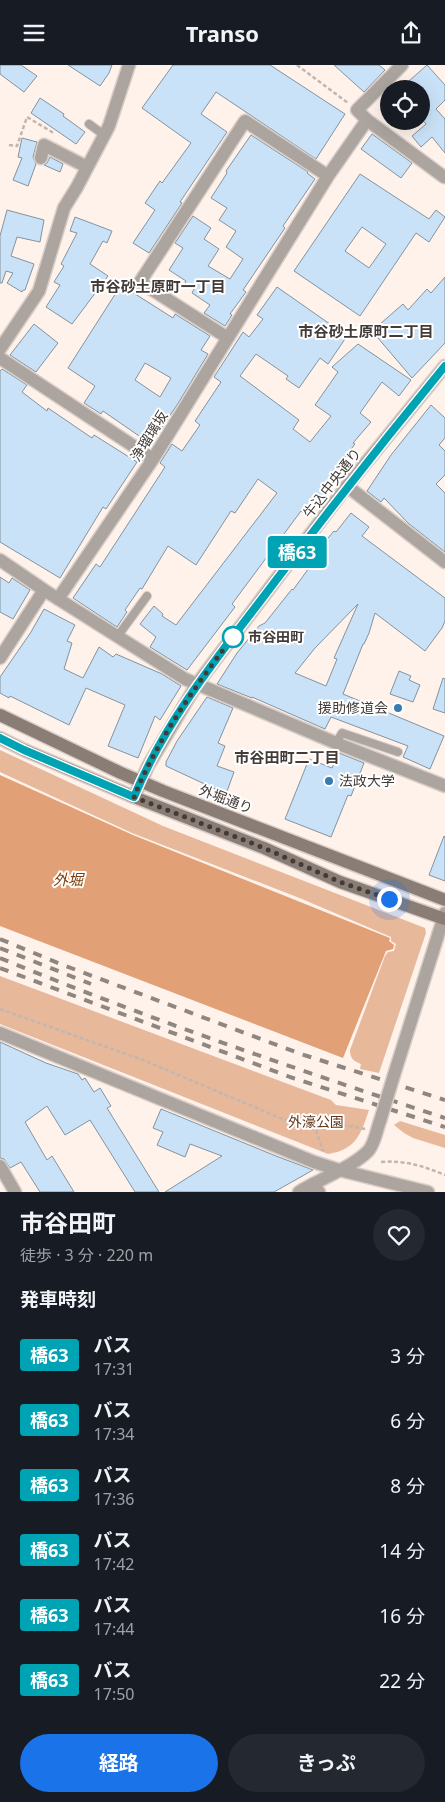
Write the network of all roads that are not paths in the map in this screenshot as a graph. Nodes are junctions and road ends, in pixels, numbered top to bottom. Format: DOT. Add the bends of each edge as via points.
graph roads {
  1 [pos="129,65"];
  2 [pos="397,67"];
  3 [pos="367,120"];
  4 [pos="89,124"];
  5 [pos="104,135"];
  6 [pos="40,158"];
  7 [pos="87,167"];
  8 [pos="328,176"];
  9 [pos="445,176"];
  10 [pos="228,338"];
  11 [pos="0,349"];
  12 [pos="0,358"];
  13 [pos="444,368"];
  14 [pos="153,459"];
  15 [pos="347,487"];
  16 [pos="0,560"];
  17 [pos="445,563"];
  18 [pos="44,590"];
  19 [pos="147,596"];
  20 [pos="58,599"];
  21 [pos="117,637"];
  22 [pos="0,658"];
  23 [pos="197,683"];
  24 [pos="0,715"];
  25 [pos="0,737"];
  26 [pos="336,743"];
  27 [pos="398,752"];
  28 [pos="140,781"];
  29 [pos="445,787"];
  30 [pos="134,797"];
  31 [pos="445,900"];
  32 [pos="444,917"];
  33 [pos="0,1033"];
  34 [pos="0,1166"];
  35 [pos="339,1170"];
  36 [pos="316,1188"];
  37 [pos="15,1192"];
  38 [pos="298,1192"];
  39 [pos="428,1192"];
  1 -- 5 [label="street"];
  2 -- 3 [label="street" via="357,110"];
  3 -- 8 [label="street, 浄瑠璃坂"];
  3 -- 9 [label="street"];
  4 -- 5 [label="lane"];
  5 -- 7 [label="street"];
  6 -- 7 [label="street" via="44,145"];
  7 -- 11 [label="street" via="64,207 39,291"];
  8 -- 10 [label="street, 浄瑠璃坂"];
  8 -- 10 [label="street" via="245,121 140,282"];
  10 -- 14 [label="street, 浄瑠璃坂"];
  12 -- 14 [label="street"];
  13 -- 15 [label="street, 牛込中央通り"];
  14 -- 20 [label="street, 浄瑠璃坂"];
  15 -- 17 [label="street"];
  15 -- 23 [label="street, 牛込中央通り"];
  16 -- 18 [label="street"];
  18 -- 20 [label="street"];
  18 -- 22 [label="street"];
  19 -- 21 [label="lane"];
  20 -- 21 [label="street"];
  21 -- 23 [label="street"];
  23 -- 26 [label="street"];
  23 -- 28 [label="street, 牛込中央通り"];
  24 -- 28 [label="main road, 外堀通り"];
  25 -- 30 [label="main road"];
  26 -- 27 [label="lane" via="342,733"];
  26 -- 29 [label="street"];
  28 -- 30 [label="street, 牛込中央通り"];
  28 -- 31 [label="main road, 外堀通り"];
  30 -- 32 [label="main road" via="340,882"];
  32 -- 35 [label="street, bridge" via="370,1149"];
  33 -- 35 [label="street"];
  34 -- 37 [label="street"];
  35 -- 36 [label="street"];
  35 -- 39 [label="street"];
  36 -- 38 [label="street"];
}
